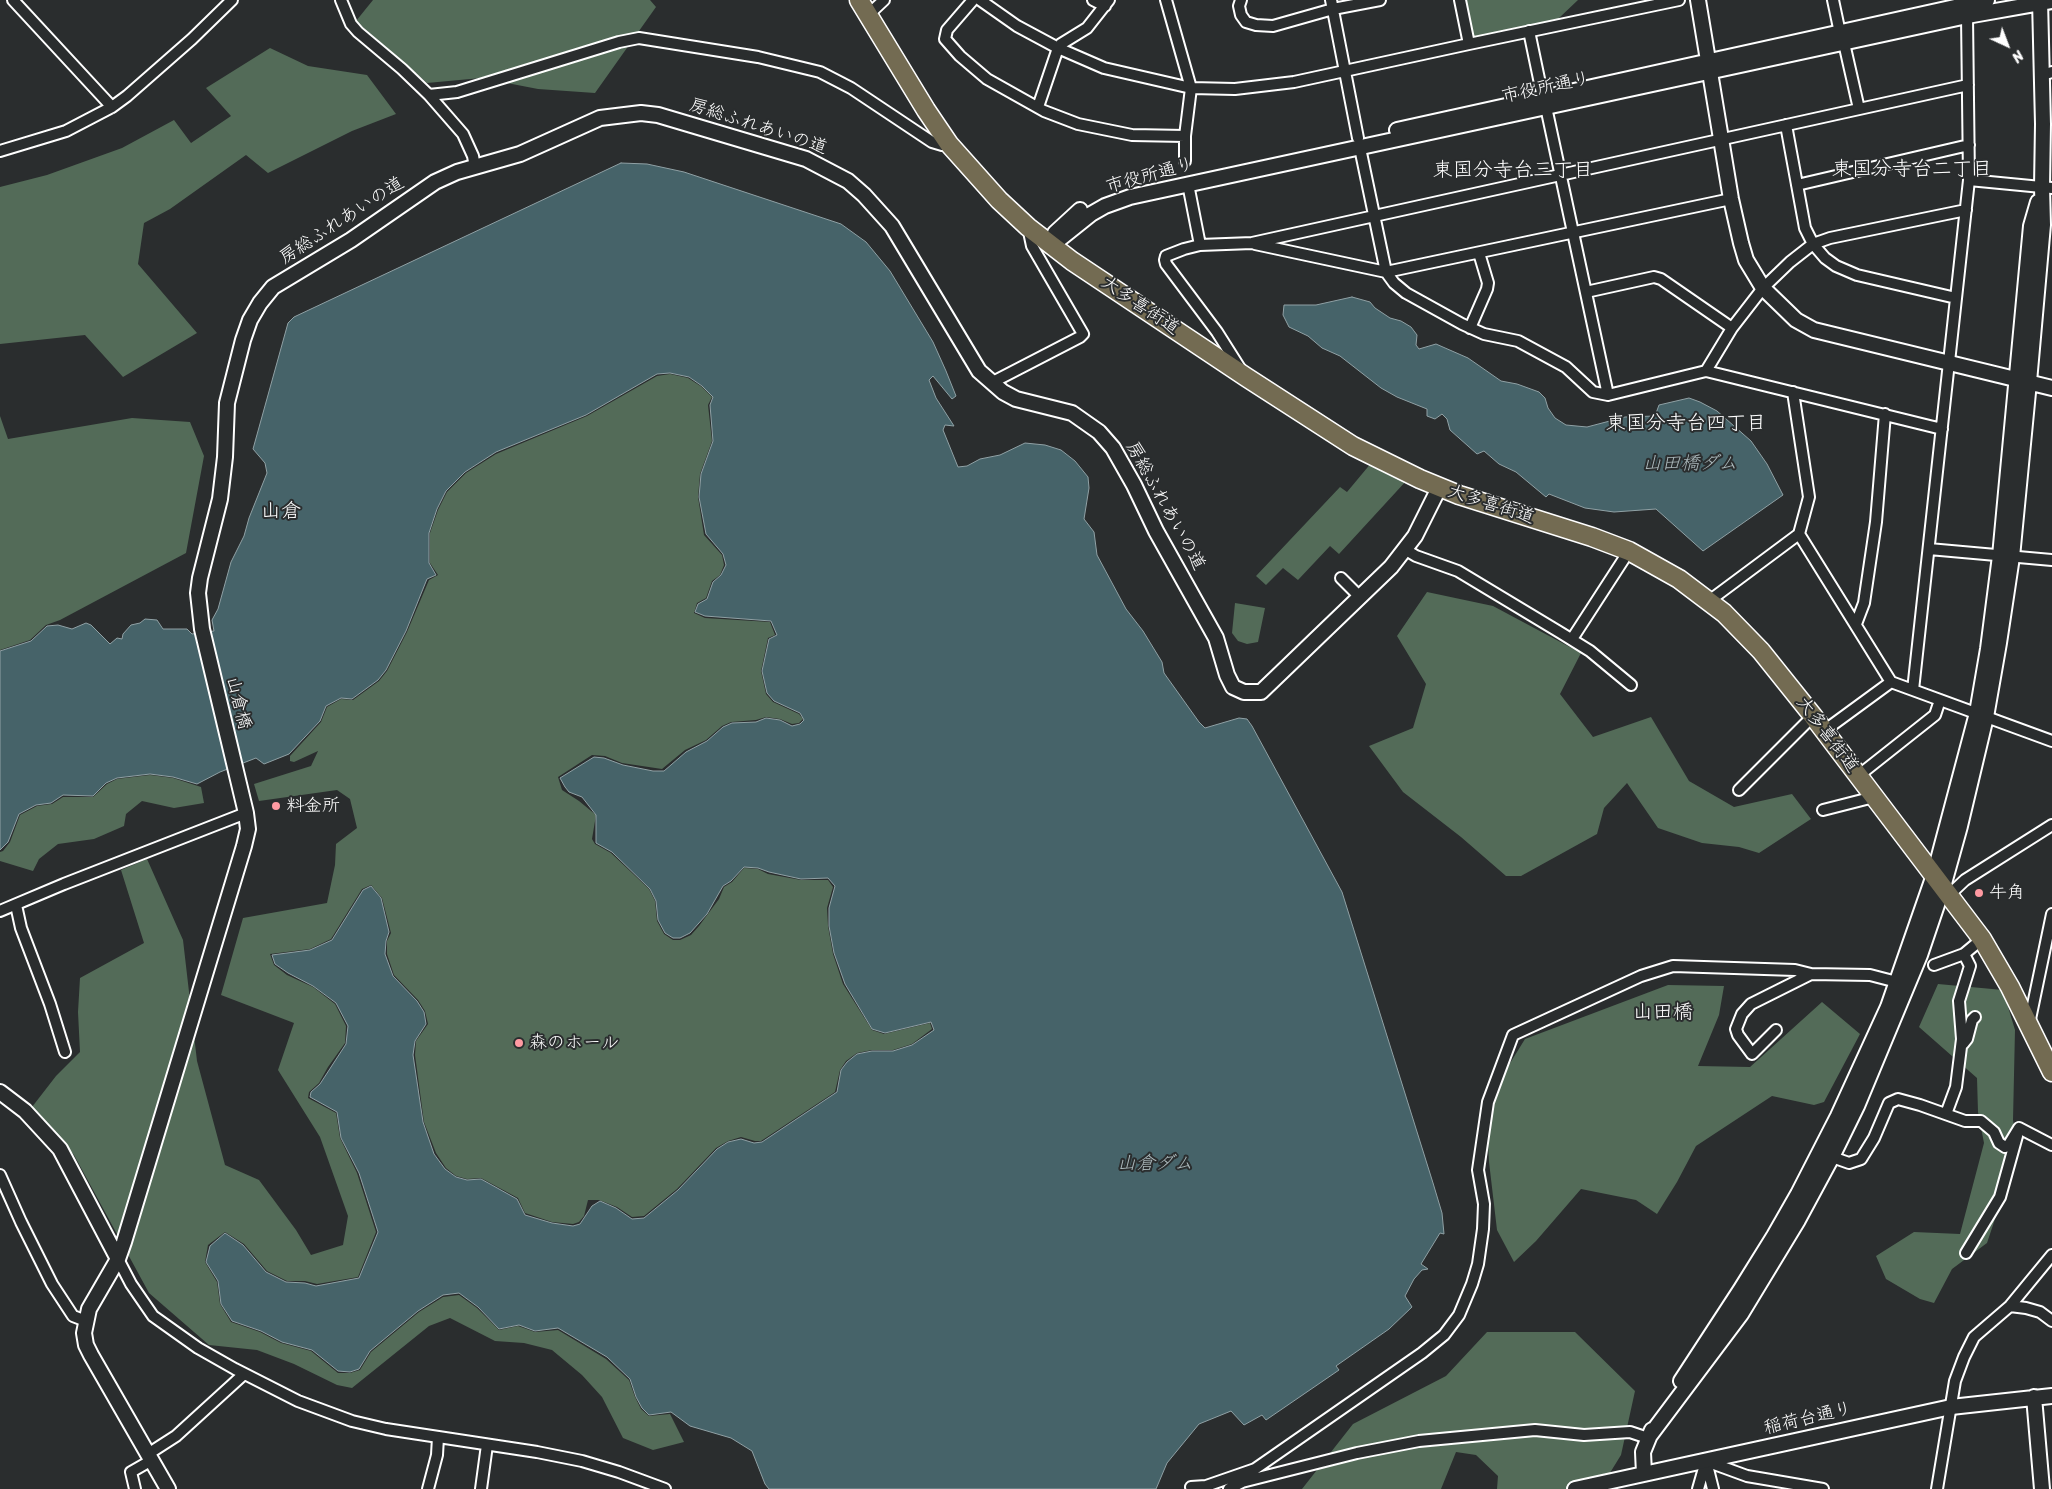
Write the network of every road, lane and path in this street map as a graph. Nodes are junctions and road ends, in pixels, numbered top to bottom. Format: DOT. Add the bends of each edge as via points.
graph roads {
  1 [pos="13,0"];
  2 [pos="232,0"];
  3 [pos="341,0"];
  4 [pos="884,0"];
  5 [pos="972,0"];
  6 [pos="980,0"];
  7 [pos="1093,0"];
  8 [pos="1166,0"];
  9 [pos="1241,0"];
  10 [pos="1380,0"];
  11 [pos="1460,0"];
  12 [pos="1679,0"];
  13 [pos="1698,0"];
  14 [pos="1833,0"];
  15 [pos="1988,0"];
  16 [pos="2044,1"];
  17 [pos="1107,3"];
  18 [pos="1332,5"];
  19 [pos="864,7"];
  20 [pos="1966,7"];
  21 [pos="1529,31"];
  22 [pos="1842,38"];
  23 [pos="1469,44"];
  24 [pos="1058,48"];
  25 [pos="1708,67"];
  26 [pos="1346,72"];
  27 [pos="2047,73"];
  28 [pos="1968,85"];
  29 [pos="1191,88"];
  30 [pos="429,95"];
  31 [pos="1545,103"];
  32 [pos="112,107"];
  33 [pos="1038,107"];
  34 [pos="1859,109"];
  35 [pos="1786,125"];
  36 [pos="1185,136"];
  37 [pos="1721,139"];
  38 [pos="1359,143"];
  39 [pos="949,144"];
  40 [pos="1969,145"];
  41 [pos="0,151"];
  42 [pos="1185,161"];
  43 [pos="475,167"];
  44 [pos="1561,175"];
  45 [pos="1969,180"];
  46 [pos="1188,184"];
  47 [pos="1797,185"];
  48 [pos="2047,187"];
  49 [pos="1731,199"];
  50 [pos="1966,210"];
  51 [pos="1375,216"];
  52 [pos="1028,227"];
  53 [pos="1573,233"];
  54 [pos="1252,243"];
  55 [pos="1813,244"];
  56 [pos="1200,245"];
  57 [pos="1051,246"];
  58 [pos="1479,253"];
  59 [pos="1386,272"];
  60 [pos="1763,288"];
  61 [pos="1586,292"];
  62 [pos="1956,298"];
  63 [pos="1470,328"];
  64 [pos="1732,328"];
  65 [pos="1949,362"];
  66 [pos="1706,372"];
  67 [pos="1246,378"];
  68 [pos="2022,380"];
  69 [pos="991,383"];
  70 [pos="2052,388"];
  71 [pos="1793,392"];
  72 [pos="1608,395"];
  73 [pos="1885,414"];
  74 [pos="1942,428"];
  75 [pos="1439,488"];
  76 [pos="1799,534"];
  77 [pos="1929,549"];
  78 [pos="1406,550"];
  79 [pos="1629,551"];
  80 [pos="2006,556"];
  81 [pos="2052,560"];
  82 [pos="1341,578"];
  83 [pos="1360,597"];
  84 [pos="1709,600"];
  85 [pos="1856,624"];
  86 [pos="202,629"];
  87 [pos="1572,639"];
  88 [pos="1891,682"];
  89 [pos="1631,685"];
  90 [pos="1913,690"];
  91 [pos="1940,700"];
  92 [pos="1982,715"];
  93 [pos="1813,716"];
  94 [pos="1824,731"];
  95 [pos="2052,741"];
  96 [pos="1858,776"];
  97 [pos="1739,790"];
  98 [pos="1874,797"];
  99 [pos="1823,810"];
  100 [pos="246,813"];
  101 [pos="2052,825"];
  102 [pos="1942,886"];
  103 [pos="16,906"];
  104 [pos="0,911"];
  105 [pos="2052,920"];
  106 [pos="1982,939"];
  107 [pos="1964,954"];
  108 [pos="1934,966"];
  109 [pos="1811,974"];
  110 [pos="1897,982"];
  111 [pos="1974,1017"];
  112 [pos="2029,1024"];
  113 [pos="1776,1030"];
  114 [pos="1961,1047"];
  115 [pos="65,1052"];
  116 [pos="2052,1072"];
  117 [pos="0,1092"];
  118 [pos="1946,1114"];
  119 [pos="2019,1128"];
  120 [pos="2052,1145"];
  121 [pos="1832,1156"];
  122 [pos="0,1174"];
  123 [pos="1794,1213"];
  124 [pos="1966,1254"];
  125 [pos="2052,1255"];
  126 [pos="118,1259"];
  127 [pos="2010,1306"];
  128 [pos="86,1320"];
  129 [pos="2052,1321"];
  130 [pos="244,1374"];
  131 [pos="2052,1396"];
  132 [pos="2034,1397"];
  133 [pos="1951,1407"];
  134 [pos="438,1437"];
  135 [pos="1648,1438"];
  136 [pos="488,1445"];
  137 [pos="150,1457"];
  138 [pos="1706,1461"];
  139 [pos="1644,1474"];
  140 [pos="1191,1487"];
  141 [pos="135,1489"];
  142 [pos="168,1489"];
  143 [pos="428,1489"];
  144 [pos="481,1489"];
  145 [pos="665,1489"];
  146 [pos="1229,1489"];
  147 [pos="1575,1489"];
  148 [pos="1698,1489"];
  149 [pos="1714,1489"];
  150 [pos="1823,1489"];
  151 [pos="1937,1489"];
  152 [pos="2042,1489"];
  1 -- 32 [label="street"];
  2 -- 32 [label="street"];
  3 -- 30 [label="street" via="358,32"];
  4 -- 19 [label="street"];
  5 -- 33 [label="street" via="947,30 945,39 987,79"];
  6 -- 24 [label="street" via="1017,26"];
  7 -- 17 [label="street"];
  8 -- 29 [label="street"];
  9 -- 18 [label="street" via="1241,15 1246,22 1273,26"];
  10 -- 18 [label="street"];
  11 -- 23 [label="street"];
  12 -- 21 [label="street"];
  13 -- 25 [label="street"];
  14 -- 22 [label="street"];
  15 -- 20 [label="street, 市役所通り"];
  16 -- 20 [label="street, 市役所通り"];
  16 -- 27 [label="street"];
  17 -- 24 [label="street" via="1087,28"];
  18 -- 26 [label="street"];
  19 -- 39 [label="highway, 大多喜街道"];
  20 -- 22 [label="street, 市役所通り"];
  20 -- 28 [label="street"];
  21 -- 23 [label="street"];
  21 -- 31 [label="street"];
  22 -- 25 [label="street, 市役所通り"];
  22 -- 34 [label="street"];
  23 -- 26 [label="street"];
  24 -- 29 [label="street" via="1104,68"];
  24 -- 33 [label="street"];
  25 -- 31 [label="street, 市役所通り"];
  25 -- 37 [label="street"];
  26 -- 29 [label="street" via="1294,82 1235,88"];
  26 -- 38 [label="street"];
  27 -- 48 [label="street" via="2043,124"];
  28 -- 34 [label="street"];
  28 -- 40 [label="street"];
  29 -- 36 [label="street"];
  30 -- 39 [label="street" via="457,92 639,38 758,57 820,72 851,88 932,142"];
  30 -- 43 [label="street" via="462,134"];
  31 -- 38 [label="street, 市役所通り"];
  31 -- 44 [label="street"];
  32 -- 41 [label="street" via="66,131"];
  33 -- 36 [label="street" via="1078,124 1132,135"];
  34 -- 35 [label="street"];
  35 -- 37 [label="street"];
  35 -- 47 [label="street"];
  36 -- 42 [label="street"];
  37 -- 44 [label="street"];
  37 -- 49 [label="street"];
  38 -- 46 [label="street, 市役所通り"];
  38 -- 51 [label="street"];
  38 -- 57 [label="street, 市役所通り" via="1114,192 1063,224 1055,233"];
  39 -- 52 [label="highway, 大多喜街道"];
  40 -- 45 [label="street"];
  40 -- 47 [label="street"];
  43 -- 69 [label="street, 房総ふれあいの道" via="520,154 600,118 641,113 658,115 806,159 848,181 880,210 979,371"];
  43 -- 86 [label="street, 房総ふれあいの道" via="435,182 351,240 273,287 255,312 243,340 227,403 220,499 199,586"];
  44 -- 51 [label="street"];
  44 -- 53 [label="street"];
  45 -- 48 [label="street"];
  45 -- 50 [label="street"];
  46 -- 56 [label="street"];
  46 -- 57 [label="street, 市役所通り" via="1106,206"];
  47 -- 55 [label="street" via="1805,228"];
  48 -- 68 [label="street" via="2031,226"];
  49 -- 53 [label="street"];
  49 -- 60 [label="street" via="1746,260"];
  50 -- 55 [label="street"];
  50 -- 62 [label="street"];
  51 -- 54 [label="street"];
  51 -- 59 [label="street"];
  52 -- 57 [label="highway, 大多喜街道"];
  52 -- 69 [label="street" via="1032,246 1083,334"];
  53 -- 58 [label="street"];
  53 -- 61 [label="street"];
  54 -- 56 [label="street"];
  54 -- 59 [label="street"];
  55 -- 60 [label="street"];
  55 -- 62 [label="street" via="1836,266 1857,275"];
  56 -- 67 [label="street" via="1166,256 1165,260"];
  57 -- 67 [label="highway, 大多喜街道"];
  58 -- 59 [label="street"];
  58 -- 63 [label="street" via="1488,289"];
  59 -- 63 [label="street" via="1406,293"];
  60 -- 64 [label="street"];
  60 -- 65 [label="street" via="1796,320 1814,330"];
  61 -- 64 [label="street" via="1654,277"];
  61 -- 72 [label="street"];
  62 -- 65 [label="street"];
  63 -- 72 [label="street" via="1518,341 1566,367 1593,392"];
  64 -- 66 [label="street"];
  65 -- 68 [label="street"];
  65 -- 74 [label="street"];
  66 -- 71 [label="street"];
  66 -- 72 [label="street"];
  67 -- 75 [label="highway, 大多喜街道" via="1353,446"];
  68 -- 70 [label="street"];
  68 -- 80 [label="street"];
  69 -- 83 [label="street, 房総ふれあいの道" via="1016,399 1072,413 1099,432 1113,448 1216,638 1233,687 1244,692 1262,692"];
  71 -- 73 [label="street"];
  71 -- 76 [label="street" via="1809,497"];
  73 -- 74 [label="street"];
  73 -- 85 [label="street" via="1876,522 1864,603"];
  74 -- 77 [label="street"];
  75 -- 78 [label="street, 房総ふれあいの道"];
  75 -- 79 [label="highway, 大多喜街道"];
  76 -- 84 [label="street"];
  76 -- 85 [label="street"];
  77 -- 80 [label="street"];
  77 -- 90 [label="street"];
  78 -- 83 [label="street, 房総ふれあいの道"];
  78 -- 87 [label="street" via="1458,571"];
  79 -- 84 [label="highway, 大多喜街道"];
  79 -- 87 [label="street"];
  80 -- 81 [label="street"];
  80 -- 92 [label="street"];
  82 -- 83 [label="street"];
  84 -- 93 [label="highway, 大多喜街道" via="1761,651"];
  85 -- 88 [label="street"];
  86 -- 100 [label="street, 山倉橋"];
  87 -- 89 [label="street"];
  88 -- 90 [label="street"];
  88 -- 94 [label="street"];
  90 -- 91 [label="street"];
  91 -- 92 [label="street"];
  91 -- 96 [label="street" via="1935,715"];
  92 -- 95 [label="street"];
  92 -- 102 [label="street"];
  93 -- 94 [label="highway, 大多喜街道"];
  93 -- 97 [label="street"];
  94 -- 96 [label="highway, 大多喜街道"];
  96 -- 98 [label="highway, 大多喜街道"];
  98 -- 99 [label="street"];
  98 -- 102 [label="highway, 大多喜街道"];
  100 -- 103 [label="street"];
  100 -- 126 [label="street, 山倉橋" via="248,829 244,846"];
  101 -- 102 [label="street" via="1965,880"];
  102 -- 106 [label="highway, 大多喜街道"];
  102 -- 110 [label="street"];
  102 -- 121 [label="street" via="1920,955 1857,1106"];
  103 -- 104 [label="street"];
  103 -- 115 [label="street"];
  105 -- 112 [label="street"];
  106 -- 107 [label="street"];
  106 -- 112 [label="highway, 大多喜街道"];
  107 -- 108 [label="street"];
  107 -- 114 [label="street" via="1970,966 1959,1001"];
  109 -- 110 [label="street" via="1870,976"];
  109 -- 113 [label="street" via="1751,1004 1742,1014 1736,1029 1752,1054"];
  109 -- 140 [label="street" via="1794,970 1673,966 1641,976 1513,1035 1488,1102 1478,1170 1484,1204 1483,1229 1471,1290 1459,1316 1444,1335 1422,1353 1254,1469 1206,1486"];
  110 -- 123 [label="street"];
  111 -- 114 [label="street"];
  112 -- 116 [label="highway, 大多喜街道"];
  114 -- 118 [label="street" via="1956,1087"];
  117 -- 126 [label="street" via="25,1111 60,1149"];
  118 -- 119 [label="street" via="1965,1121 1981,1121 2005,1147"];
  118 -- 121 [label="street" via="1904,1100 1892,1100 1861,1159 1849,1163"];
  119 -- 120 [label="street"];
  119 -- 124 [label="street" via="2000,1197"];
  121 -- 123 [label="street"];
  122 -- 128 [label="street" via="52,1284 73,1316"];
  123 -- 135 [label="street" via="1737,1321"];
  125 -- 127 [label="street"];
  126 -- 128 [label="street, 山倉橋" via="94,1297"];
  126 -- 130 [label="street" via="153,1316 198,1348"];
  127 -- 129 [label="street" via="2040,1312"];
  127 -- 133 [label="street" via="1974,1337 1955,1382"];
  128 -- 137 [label="street, 山倉橋" via="86,1345"];
  130 -- 134 [label="street" via="298,1401 352,1421"];
  130 -- 137 [label="street"];
  131 -- 132 [label="street, 稲荷台通り"];
  132 -- 133 [label="street, 稲荷台通り"];
  132 -- 152 [label="street"];
  133 -- 138 [label="street, 稲荷台通り"];
  133 -- 151 [label="street"];
  134 -- 136 [label="street"];
  134 -- 143 [label="street"];
  135 -- 139 [label="street" via="1643,1452"];
  135 -- 146 [label="street" via="1630,1432 1584,1435 1535,1430 1419,1441 1242,1482"];
  136 -- 144 [label="street"];
  136 -- 145 [label="street" via="582,1461"];
  137 -- 141 [label="street" via="131,1472"];
  137 -- 142 [label="street, 山倉橋"];
  138 -- 139 [label="street, 稲荷台通り"];
  138 -- 148 [label="street"];
  138 -- 149 [label="street"];
  138 -- 150 [label="street" via="1747,1476"];
  139 -- 147 [label="street, 稲荷台通り"];
}
